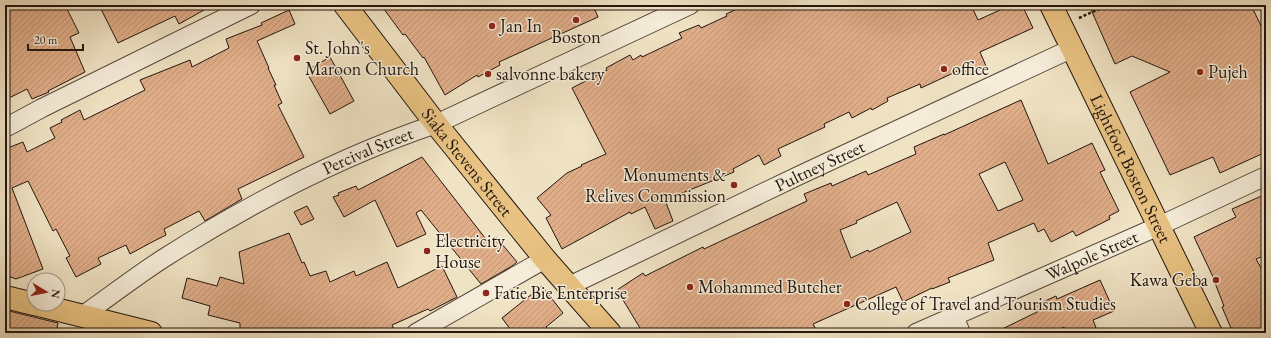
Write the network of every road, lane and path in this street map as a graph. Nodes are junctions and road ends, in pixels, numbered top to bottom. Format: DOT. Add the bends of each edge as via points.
graph roads {
  1 [pos="251,5"];
  2 [pos="345,5"];
  3 [pos="690,5"];
  4 [pos="1051,5"];
  5 [pos="1108,5"];
  6 [pos="1062,26"];
  7 [pos="1073,48"];
  8 [pos="436,124"];
  9 [pos="5,128"];
  10 [pos="1266,176"];
  11 [pos="1159,226"];
  12 [pos="545,259"];
  13 [pos="568,286"];
  14 [pos="5,296"];
  15 [pos="26,302"];
  16 [pos="66,312"];
  17 [pos="82,316"];
  18 [pos="954,316"];
  19 [pos="151,333"];
  20 [pos="416,333"];
  21 [pos="610,333"];
  22 [pos="916,333"];
  23 [pos="961,333"];
  24 [pos="1211,333"];
  1 -- 9 [label="street"];
  2 -- 8 [label="main road, Siaka Stevens Street"];
  3 -- 8 [label="street, Percival Street"];
  4 -- 6 [label="main road, Lightfoot Boston Street"];
  5 -- 6 [label="path"];
  6 -- 7 [label="main road, Lightfoot Boston Street"];
  7 -- 11 [label="main road, Lightfoot Boston Street"];
  7 -- 13 [label="street, Pultney Street"];
  8 -- 12 [label="main road, Siaka Stevens Street"];
  8 -- 17 [label="street, Percival Street" via="340,161 244,211 164,259"];
  10 -- 11 [label="street, Walpole Street"];
  11 -- 18 [label="street, Walpole Street"];
  11 -- 24 [label="main road, Lightfoot Boston Street"];
  12 -- 13 [label="main road, Siaka Stevens Street"];
  12 -- 20 [label="street"];
  13 -- 21 [label="main road, Siaka Stevens Street"];
  14 -- 15 [label="main road"];
  16 -- 17 [label="main road"];
  17 -- 19 [label="main road"];
  18 -- 22 [label="street, Walpole Street"];
  18 -- 23 [label="street"];
}
